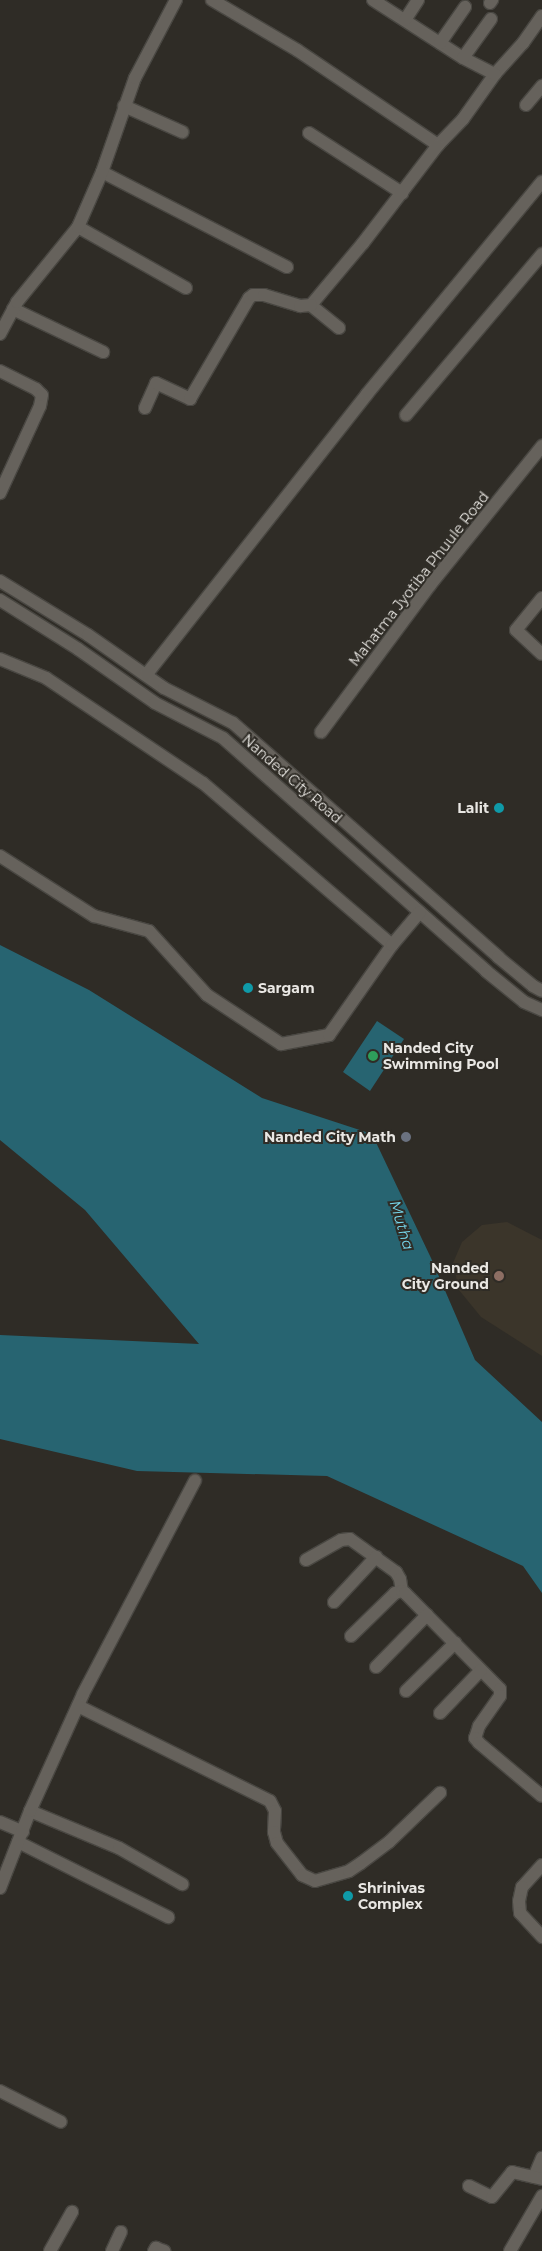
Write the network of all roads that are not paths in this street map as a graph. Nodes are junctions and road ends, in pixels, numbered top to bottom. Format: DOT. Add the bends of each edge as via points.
graph roads {
  1 [pos="176,0"];
  2 [pos="212,0"];
  3 [pos="373,0"];
  4 [pos="418,0"];
  5 [pos="465,7"];
  6 [pos="542,16"];
  7 [pos="491,19"];
  8 [pos="405,20"];
  9 [pos="440,43"];
  10 [pos="463,58"];
  11 [pos="495,74"];
  12 [pos="542,86"];
  13 [pos="526,105"];
  14 [pos="124,106"];
  15 [pos="182,132"];
  16 [pos="309,132"];
  17 [pos="438,146"];
  18 [pos="102,172"];
  19 [pos="542,182"];
  20 [pos="402,193"];
  21 [pos="78,227"];
  22 [pos="542,254"];
  23 [pos="287,267"];
  24 [pos="186,288"];
  25 [pos="311,305"];
  26 [pos="13,309"];
  27 [pos="339,328"];
  28 [pos="0,334"];
  29 [pos="103,352"];
  30 [pos="0,371"];
  31 [pos="145,408"];
  32 [pos="406,415"];
  33 [pos="542,446"];
  34 [pos="0,493"];
  35 [pos="0,581"];
  36 [pos="0,600"];
  37 [pos="540,605"];
  38 [pos="542,654"];
  39 [pos="0,659"];
  40 [pos="146,675"];
  41 [pos="206,710"];
  42 [pos="200,726"];
  43 [pos="321,732"];
  44 [pos="0,856"];
  45 [pos="420,912"];
  46 [pos="392,945"];
  47 [pos="542,991"];
  48 [pos="542,1010"];
  49 [pos="195,1480"];
  50 [pos="376,1557"];
  51 [pos="306,1560"];
  52 [pos="402,1591"];
  53 [pos="334,1602"];
  54 [pos="427,1615"];
  55 [pos="351,1636"];
  56 [pos="455,1644"];
  57 [pos="376,1667"];
  58 [pos="481,1670"];
  59 [pos="406,1690"];
  60 [pos="78,1706"];
  61 [pos="440,1712"];
  62 [pos="440,1793"];
  63 [pos="542,1796"];
  64 [pos="30,1812"];
  65 [pos="0,1822"];
  66 [pos="20,1837"];
  67 [pos="542,1865"];
  68 [pos="182,1884"];
  69 [pos="0,1888"];
  70 [pos="168,1918"];
  71 [pos="542,1938"];
  72 [pos="0,2091"];
  73 [pos="61,2122"];
  74 [pos="542,2158"];
  75 [pos="538,2178"];
  76 [pos="469,2186"];
  77 [pos="542,2196"];
  78 [pos="72,2212"];
  79 [pos="121,2232"];
  80 [pos="50,2251"];
  81 [pos="112,2251"];
  82 [pos="154,2251"];
  83 [pos="164,2251"];
  84 [pos="510,2251"];
  1 -- 14 [label="street"];
  2 -- 17 [label="street" via="297,50"];
  3 -- 8 [label="street"];
  4 -- 8 [label="street"];
  5 -- 9 [label="street"];
  6 -- 11 [label="street"];
  7 -- 10 [label="street"];
  8 -- 9 [label="street"];
  9 -- 10 [label="street"];
  10 -- 11 [label="street"];
  11 -- 17 [label="street" via="463,119"];
  12 -- 13 [label="street"];
  14 -- 15 [label="street"];
  14 -- 18 [label="street"];
  16 -- 20 [label="street"];
  17 -- 20 [label="street"];
  18 -- 21 [label="street"];
  18 -- 23 [label="street"];
  19 -- 40 [label="street" via="361,402"];
  20 -- 25 [label="street"];
  21 -- 24 [label="street"];
  21 -- 26 [label="street"];
  22 -- 32 [label="street"];
  25 -- 27 [label="street"];
  25 -- 31 [label="street" via="300,306 264,294 254,294 190,399 156,383"];
  26 -- 28 [label="street"];
  26 -- 29 [label="street"];
  30 -- 34 [label="street" via="42,395"];
  33 -- 43 [label="street, Mahatma Jyotiba Phuule Road" via="430,585"];
  35 -- 40 [label="street, Nanded City Road" via="42,605"];
  36 -- 42 [label="street, Nanded City Road" via="156,703"];
  37 -- 38 [label="street" via="516,630"];
  39 -- 46 [label="street" via="46,678 203,783"];
  40 -- 41 [label="street, Nanded City Road"];
  41 -- 42 [label="street"];
  41 -- 47 [label="street, Nanded City Road" via="233,723 498,957"];
  42 -- 45 [label="street, Nanded City Road" via="222,738"];
  44 -- 46 [label="street" via="94,916 149,932 207,995 281,1044 329,1035"];
  45 -- 46 [label="street"];
  45 -- 48 [label="street, Nanded City Road" via="524,1002"];
  49 -- 60 [label="street"];
  50 -- 51 [label="street" via="346,1539"];
  50 -- 52 [label="street" via="399,1576"];
  50 -- 53 [label="street"];
  52 -- 54 [label="street"];
  52 -- 55 [label="street"];
  54 -- 56 [label="street"];
  54 -- 57 [label="street"];
  56 -- 58 [label="street"];
  56 -- 59 [label="street"];
  58 -- 61 [label="street"];
  58 -- 63 [label="street" via="501,1693 477,1729 477,1740"];
  60 -- 62 [label="street" via="270,1801 275,1810 277,1843 302,1875 315,1881 349,1871 361,1863 389,1842"];
  60 -- 64 [label="street"];
  64 -- 66 [label="street"];
  64 -- 68 [label="street" via="119,1848"];
  65 -- 66 [label="street"];
  66 -- 69 [label="street"];
  66 -- 70 [label="street"];
  67 -- 71 [label="street" via="522,1887 519,1901 520,1913"];
  72 -- 73 [label="street"];
  74 -- 75 [label="street"];
  75 -- 76 [label="street" via="512,2172 492,2197"];
  77 -- 84 [label="street"];
  78 -- 80 [label="street"];
  79 -- 81 [label="street"];
  82 -- 83 [label="street" via="156,2248"];
}
